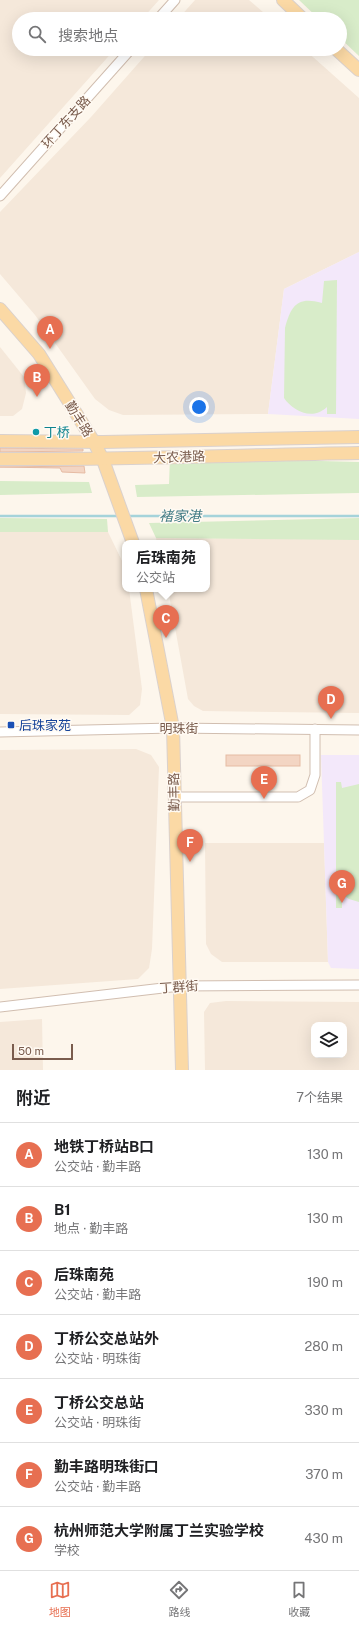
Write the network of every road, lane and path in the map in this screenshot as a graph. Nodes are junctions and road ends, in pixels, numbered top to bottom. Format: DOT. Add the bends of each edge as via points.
graph roads {
  1 [pos="175,0"];
  2 [pos="283,0"];
  3 [pos="164,12"];
  4 [pos="296,12"];
  5 [pos="125,56"];
  6 [pos="344,56"];
  7 [pos="359,70"];
  8 [pos="0,196"];
  9 [pos="0,309"];
  10 [pos="359,437"];
  11 [pos="0,441"];
  12 [pos="94,442"];
  13 [pos="359,453"];
  14 [pos="0,459"];
  15 [pos="103,460"];
  16 [pos="132,540"];
  17 [pos="147,592"];
  18 [pos="173,728"];
  19 [pos="315,729"];
  20 [pos="359,730"];
  21 [pos="0,732"];
  22 [pos="174,797"];
  23 [pos="359,985"];
  24 [pos="180,986"];
  25 [pos="0,1007"];
  26 [pos="182,1070"];
  1 -- 3 [label="street"];
  2 -- 4 [label="main road"];
  5 -- 8 [label="street, 环丁东支路"];
  6 -- 7 [label="main road"];
  9 -- 12 [label="main road, 勤丰路" via="39,354"];
  10 -- 12 [label="main road, 大农港路"];
  11 -- 12 [label="main road, 大农港路"];
  12 -- 15 [label="main road, 勤丰路"];
  13 -- 15 [label="main road, 大农港路"];
  14 -- 15 [label="main road, 大农港路"];
  15 -- 16 [label="main road, 勤丰路"];
  17 -- 18 [label="main road, 勤丰路"];
  18 -- 19 [label="street, 明珠街"];
  18 -- 21 [label="street, 明珠街"];
  18 -- 22 [label="main road, 勤丰路"];
  19 -- 20 [label="street, 明珠街"];
  19 -- 22 [label="street" via="315,775 310,790 298,797"];
  22 -- 24 [label="main road, 勤丰路"];
  23 -- 24 [label="street, 丁群街"];
  24 -- 25 [label="street, 丁群街"];
  24 -- 26 [label="main road, 勤丰路"];
}
